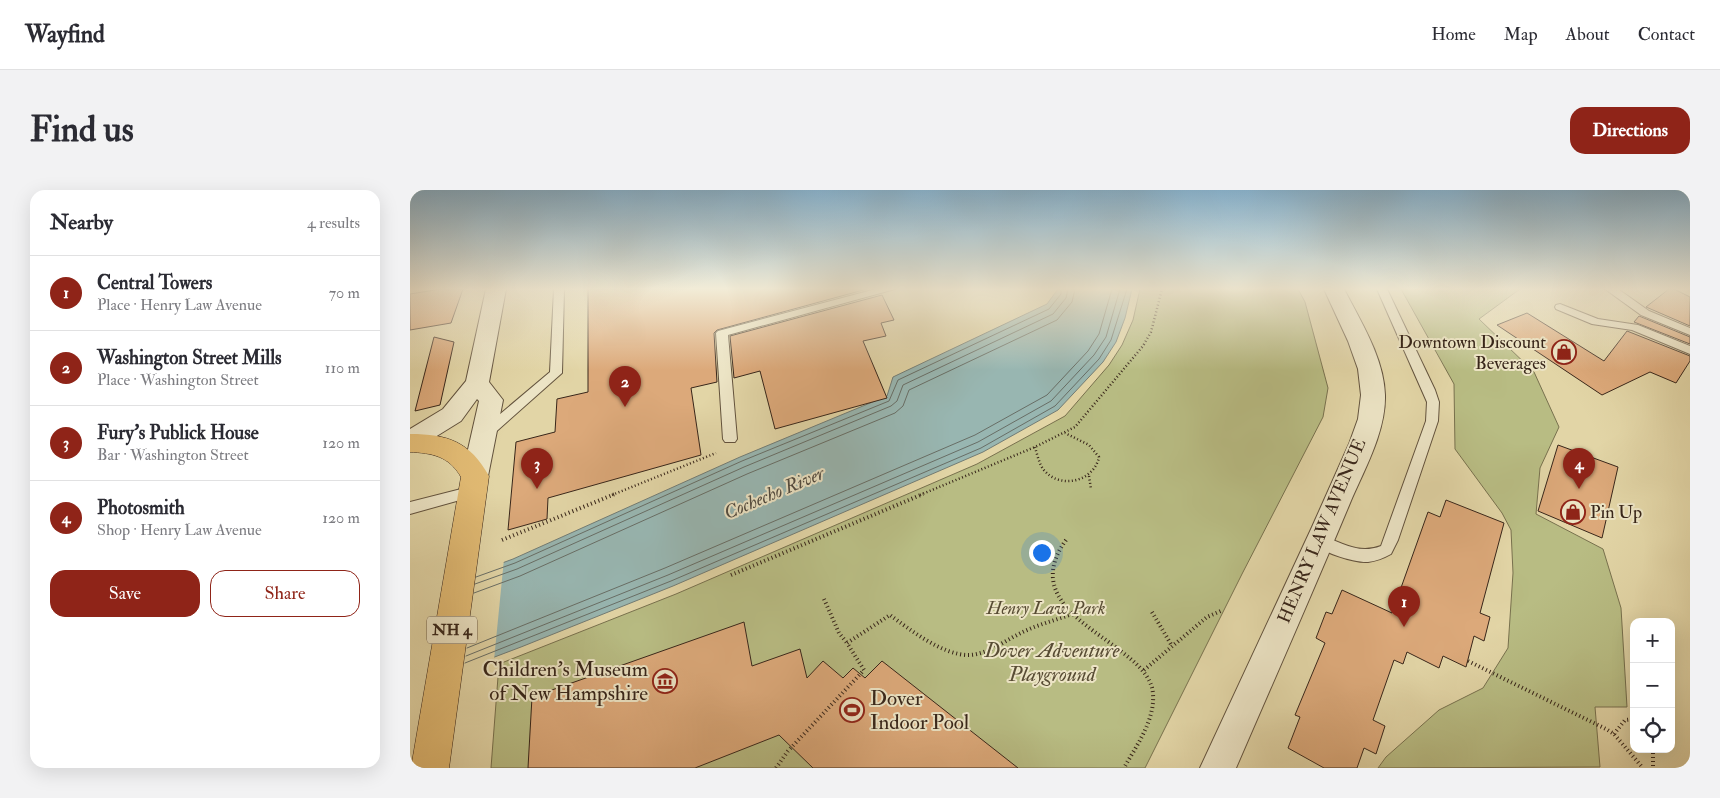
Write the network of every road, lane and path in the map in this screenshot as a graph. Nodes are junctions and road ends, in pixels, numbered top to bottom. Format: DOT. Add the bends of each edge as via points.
graph roads {
  1 [pos="491,316"];
  2 [pos="558,316"];
  3 [pos="787,316"];
  4 [pos="1155,316"];
  5 [pos="1346,316"];
  6 [pos="1395,316"];
  7 [pos="1582,316"];
  8 [pos="1652,316"];
  9 [pos="1690,332"];
  10 [pos="1690,350"];
  11 [pos="477,383"];
  12 [pos="1065,433"];
  13 [pos="484,435"];
  14 [pos="730,439"];
  15 [pos="410,442"];
  16 [pos="1035,447"];
  17 [pos="1089,476"];
  18 [pos="474,484"];
  19 [pos="1091,489"];
  20 [pos="410,508"];
  21 [pos="502,540"];
  22 [pos="1066,540"];
  23 [pos="1320,541"];
  24 [pos="731,575"];
  25 [pos="824,599"];
  26 [pos="1223,610"];
  27 [pos="1152,612"];
  28 [pos="1072,614"];
  29 [pos="847,643"];
  30 [pos="1172,646"];
  31 [pos="1468,661"];
  32 [pos="1144,670"];
  33 [pos="1630,719"];
  34 [pos="1614,734"];
  35 [pos="1653,753"];
  36 [pos="430,768"];
  37 [pos="776,768"];
  38 [pos="1124,768"];
  39 [pos="1218,768"];
  40 [pos="1643,768"];
  41 [pos="1653,768"];
  1 -- 11 [label="street"];
  2 -- 13 [label="lane" via="556,373"];
  3 -- 14 [label="lane" via="722,333"];
  4 -- 12 [label="path" via="1143,346 1075,427"];
  5 -- 23 [label="street, HENRY LAW AVENUE" via="1361,349 1374,396 1366,427"];
  6 -- 23 [label="lane" via="1429,390 1433,402 1432,421 1386,550 1367,557 1355,556"];
  7 -- 10 [label="lane" via="1596,322 1634,327"];
  8 -- 9 [label="lane"];
  11 -- 13 [label="street" via="492,400"];
  11 -- 15 [label="street" via="452,415"];
  12 -- 16 [label="path"];
  12 -- 17 [label="path" via="1093,447 1099,457"];
  13 -- 18 [label="street"];
  14 -- 21 [label="path" via="714,455"];
  15 -- 18 [label="main road" via="428,443 458,453 468,463"];
  16 -- 17 [label="path" via="1040,464 1053,478 1070,480"];
  16 -- 24 [label="path"];
  17 -- 19 [label="path"];
  18 -- 20 [label="lane"];
  18 -- 36 [label="main road, NH 4"];
  22 -- 28 [label="path" via="1054,558 1053,571 1057,587"];
  23 -- 39 [label="street, HENRY LAW AVENUE"];
  25 -- 29 [label="path" via="838,633"];
  26 -- 30 [label="path" via="1207,617"];
  27 -- 30 [label="path"];
  28 -- 29 [label="path" via="967,656 913,633 890,615"];
  28 -- 32 [label="path"];
  29 -- 37 [label="path" via="864,670"];
  30 -- 32 [label="path"];
  31 -- 34 [label="path"];
  32 -- 38 [label="path" via="1152,684 1153,709"];
  33 -- 34 [label="path" via="1625,720"];
  34 -- 40 [label="path"];
  35 -- 41 [label="path"];
}
